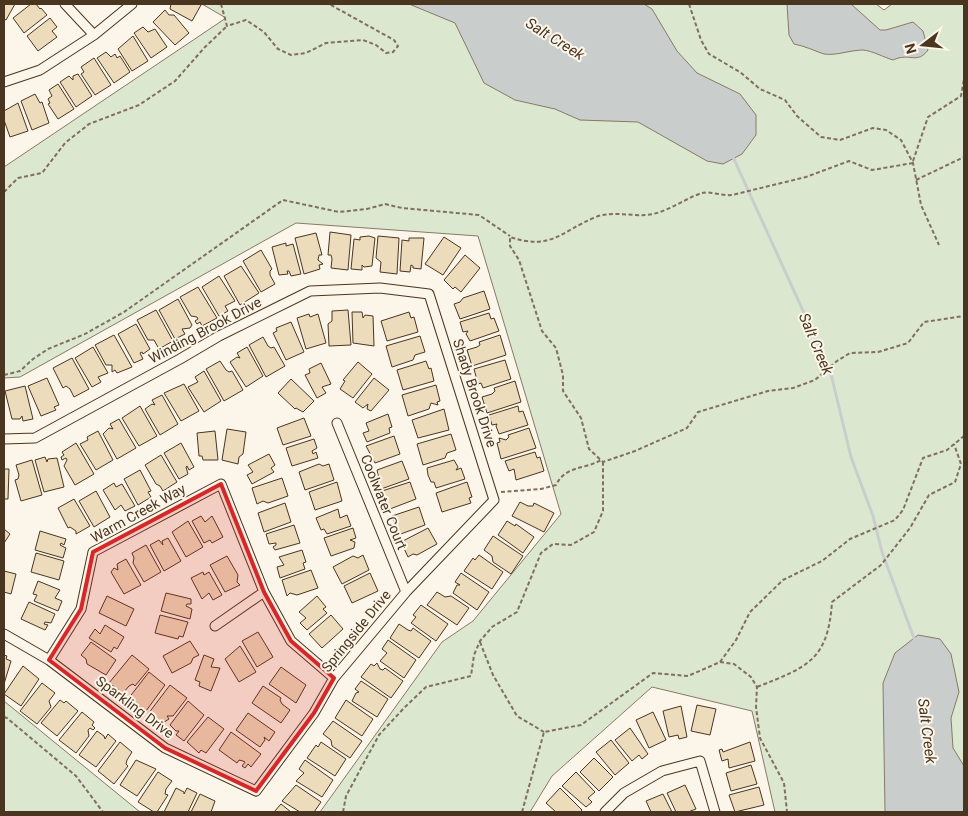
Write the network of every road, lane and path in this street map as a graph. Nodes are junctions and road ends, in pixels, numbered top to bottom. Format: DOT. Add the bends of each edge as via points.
graph roads {
  1 [pos="65,4"];
  2 [pos="132,4"];
  3 [pos="221,4"];
  4 [pos="329,4"];
  5 [pos="689,4"];
  6 [pos="227,26"];
  7 [pos="94,35"];
  8 [pos="964,79"];
  9 [pos="4,82"];
  10 [pos="964,157"];
  11 [pos="912,163"];
  12 [pos="916,180"];
  13 [pos="4,192"];
  14 [pos="510,236"];
  15 [pos="939,245"];
  16 [pos="429,294"];
  17 [pos="964,316"];
  18 [pos="4,375"];
  19 [pos="336,422"];
  20 [pos="964,436"];
  21 [pos="4,439"];
  22 [pos="954,444"];
  23 [pos="602,461"];
  24 [pos="493,497"];
  25 [pos="264,592"];
  26 [pos="406,592"];
  27 [pos="215,626"];
  28 [pos="4,634"];
  29 [pos="480,642"];
  30 [pos="49,660"];
  31 [pos="720,662"];
  32 [pos="334,678"];
  33 [pos="757,687"];
  34 [pos="4,717"];
  35 [pos="544,732"];
  36 [pos="256,791"];
  37 [pos="103,812"];
  38 [pos="343,812"];
  39 [pos="522,812"];
  40 [pos="605,812"];
  41 [pos="715,812"];
  42 [pos="787,812"];
  1 -- 7 [label="street"];
  2 -- 7 [label="street"];
  3 -- 6 [label="path"];
  4 -- 6 [label="path" via="394,40 398,46 393,52 386,53 363,40 326,43 306,53 292,55 278,49 264,32 246,20"];
  5 -- 11 [label="path" via="709,54 740,72 760,89 785,100 797,116 821,137 840,140 873,128 886,130 901,140"];
  6 -- 13 [label="path" via="175,81 140,106 89,124 65,143 42,173 18,178"];
  7 -- 9 [label="street" via="40,70"];
  8 -- 11 [label="path" via="961,96 928,118"];
  10 -- 12 [label="path"];
  11 -- 12 [label="path"];
  11 -- 14 [label="path" via="872,170 849,161 732,195 701,193 678,205 646,215 597,216 551,241 524,241"];
  12 -- 15 [label="path" via="921,206"];
  14 -- 18 [label="path" via="479,215 385,204 339,212 283,200 124,312 85,334 48,349 20,371"];
  14 -- 23 [label="path" via="510,246 519,260 542,331 556,348 563,374 563,391 581,418 589,449"];
  16 -- 21 [label="street, Winding Brook Drive" via="380,288 310,291 219,336 35,438"];
  16 -- 24 [label="street, Shady Brook Drive"];
  17 -- 23 [label="path" via="924,322 908,343 878,352 850,353 836,360 815,380 698,412 686,428 635,451"];
  19 -- 26 [label="street, Coolwater Court"];
  20 -- 22 [label="path"];
  22 -- 31 [label="path" via="947,450 923,458 903,510 895,520 850,539 822,561 783,580 750,612"];
  22 -- 33 [label="path" via="960,464 955,482 929,495 910,528 881,565 832,602 831,622 818,654 802,669"];
  23 -- 24 [label="path" via="572,469 561,475 556,485 541,490"];
  23 -- 29 [label="path" via="603,511 594,532 571,545 553,544 541,553 517,612 492,626"];
  24 -- 26 [label="street, Springside Drive"];
  25 -- 27 [label="street"];
  25 -- 30 [label="street, Warm Creek Way" via="221,484 93,552 81,609"];
  25 -- 32 [label="street" via="291,641"];
  26 -- 32 [label="street, Springside Drive"];
  28 -- 30 [label="street, Sparkling Drive"];
  29 -- 35 [label="path" via="493,675 517,716"];
  29 -- 38 [label="path" via="471,676 426,687 379,736 346,796"];
  30 -- 36 [label="street, Sparkling Drive" via="165,748"];
  31 -- 33 [label="path" via="734,664 751,677"];
  31 -- 35 [label="path" via="688,676 653,673 581,725"];
  32 -- 36 [label="street, Springside Drive" via="314,713"];
  33 -- 42 [label="path" via="760,738 784,783"];
  34 -- 37 [label="path" via="76,776"];
  35 -- 39 [label="path"];
  40 -- 41 [label="street" via="624,793 662,770 700,761"];
}
